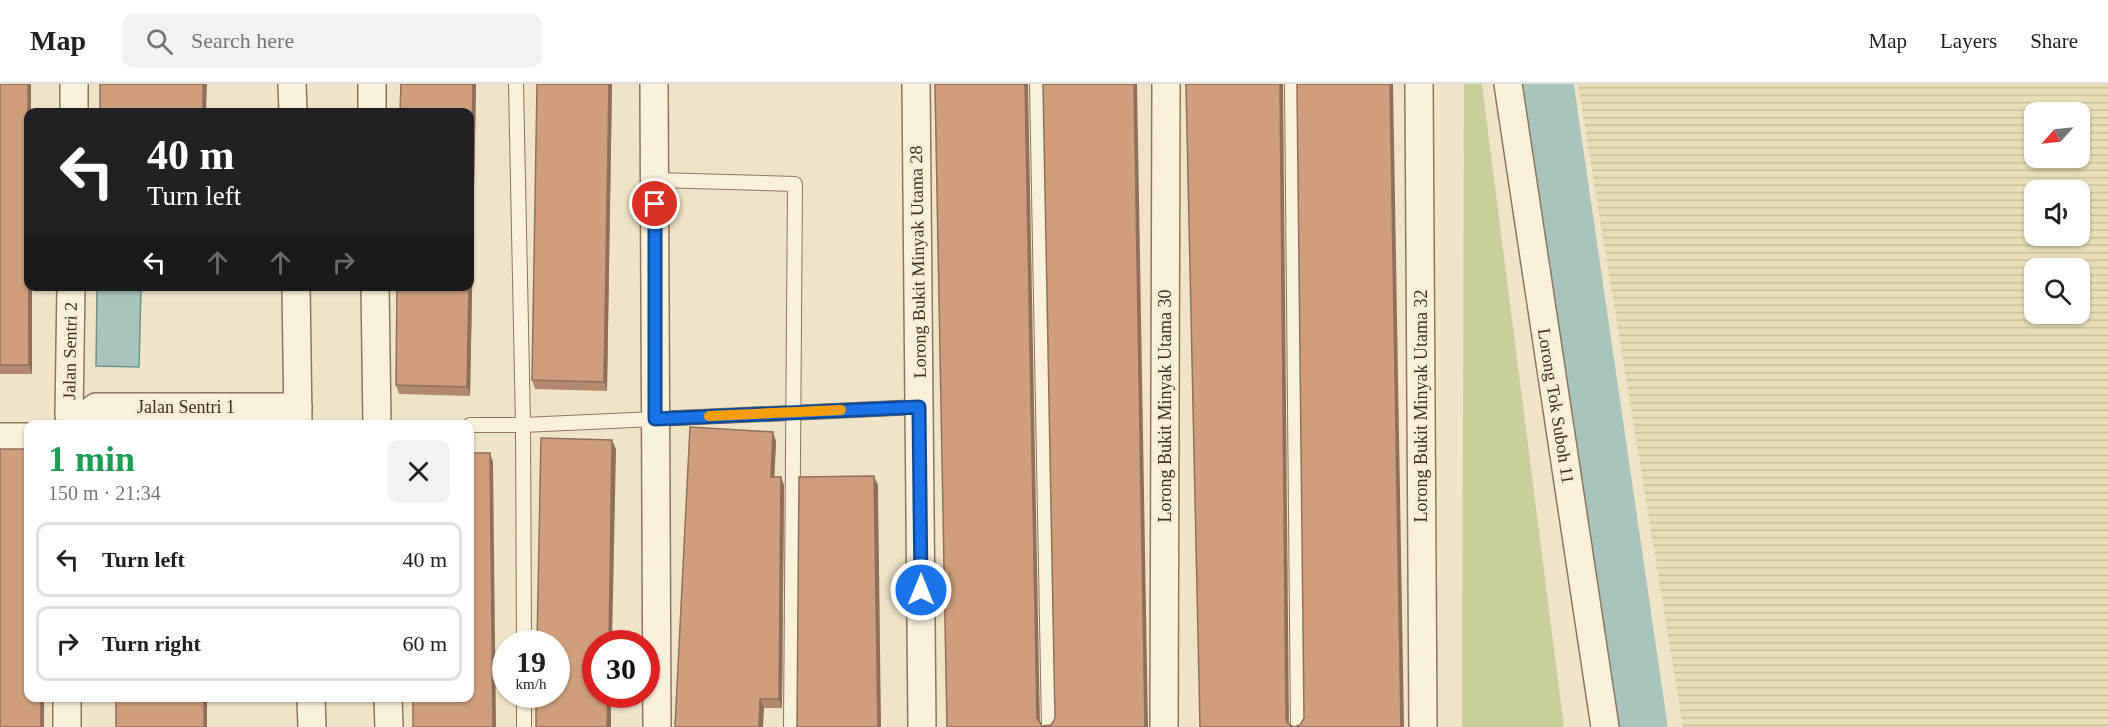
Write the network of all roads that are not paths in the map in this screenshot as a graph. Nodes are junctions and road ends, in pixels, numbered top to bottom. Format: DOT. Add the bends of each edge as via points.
graph roads {
  1 [pos="74,84"];
  2 [pos="292,84"];
  3 [pos="372,84"];
  4 [pos="516,84"];
  5 [pos="654,84"];
  6 [pos="916,84"];
  7 [pos="1037,84"];
  8 [pos="1166,84"];
  9 [pos="1292,84"];
  10 [pos="1419,84"];
  11 [pos="1508,84"];
  12 [pos="74,108"];
  13 [pos="293,108"];
  14 [pos="372,108"];
  15 [pos="655,180"];
  16 [pos="71,291"];
  17 [pos="296,291"];
  18 [pos="375,291"];
  19 [pos="919,407"];
  20 [pos="792,412"];
  21 [pos="298,416"];
  22 [pos="655,419"];
  23 [pos="71,420"];
  24 [pos="73,420"];
  25 [pos="377,420"];
  26 [pos="474,425"];
  27 [pos="523,425"];
  28 [pos="0,437"];
  29 [pos="24,437"];
  30 [pos="524,630"];
  31 [pos="67,702"];
  32 [pos="311,702"];
  33 [pos="388,702"];
  34 [pos="524,708"];
  35 [pos="67,727"];
  36 [pos="312,727"];
  37 [pos="389,727"];
  38 [pos="524,727"];
  39 [pos="657,727"];
  40 [pos="791,727"];
  41 [pos="922,727"];
  42 [pos="1048,727"];
  43 [pos="1164,727"];
  44 [pos="1298,727"];
  45 [pos="1422,727"];
  46 [pos="1605,727"];
  1 -- 12 [label="street"];
  2 -- 13 [label="street"];
  3 -- 14 [label="street"];
  4 -- 27 [label="lane"];
  5 -- 15 [label="street"];
  6 -- 19 [label="street, Lorong Bukit Minyak Utama 28"];
  7 -- 42 [label="lane"];
  8 -- 43 [label="street, Lorong Bukit Minyak Utama 30"];
  9 -- 44 [label="lane"];
  10 -- 45 [label="street, Lorong Bukit Minyak Utama 32"];
  11 -- 46 [label="street, Lorong Tok Suboh 11"];
  15 -- 20 [label="lane" via="795,184"];
  15 -- 22 [label="street"];
  16 -- 23 [label="street, Jalan Sentri 2"];
  17 -- 21 [label="street"];
  18 -- 25 [label="street"];
  19 -- 20 [label="lane"];
  19 -- 41 [label="street, Lorong Bukit Minyak Utama 28"];
  20 -- 22 [label="lane"];
  20 -- 40 [label="lane"];
  21 -- 24 [label="street, Jalan Sentri 1" via="96,407"];
  22 -- 27 [label="lane"];
  22 -- 39 [label="street"];
  26 -- 27 [label="lane"];
  27 -- 30 [label="lane"];
  28 -- 29 [label="street"];
  31 -- 35 [label="street"];
  32 -- 36 [label="street"];
  33 -- 37 [label="street"];
  34 -- 38 [label="lane"];
}
